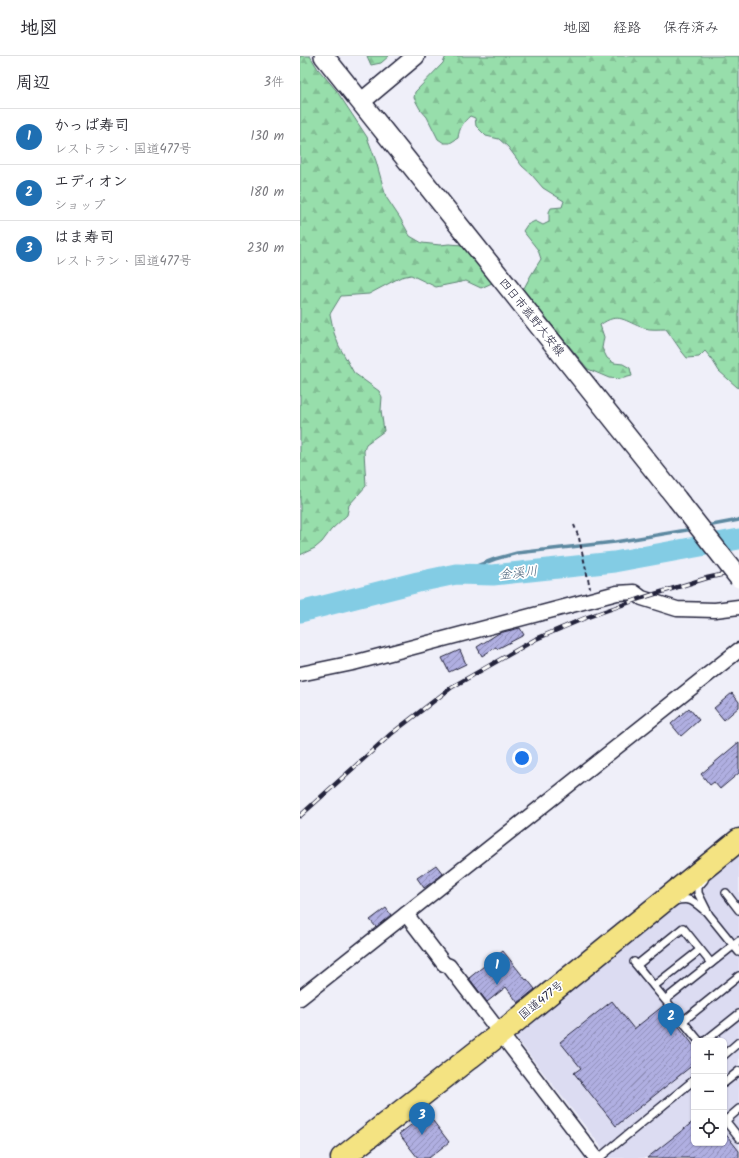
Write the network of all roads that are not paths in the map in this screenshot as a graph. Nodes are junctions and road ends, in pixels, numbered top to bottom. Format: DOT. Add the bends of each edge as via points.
graph roads {
  1 [pos="324,56"];
  2 [pos="416,56"];
  3 [pos="361,102"];
  4 [pos="739,578"];
  5 [pos="739,607"];
  6 [pos="739,650"];
  7 [pos="300,674"];
  8 [pos="739,840"];
  9 [pos="685,884"];
  10 [pos="726,893"];
  11 [pos="739,910"];
  12 [pos="708,913"];
  13 [pos="406,914"];
  14 [pos="645,916"];
  15 [pos="737,943"];
  16 [pos="700,950"];
  17 [pos="739,952"];
  18 [pos="711,963"];
  19 [pos="739,976"];
  20 [pos="654,986"];
  21 [pos="300,998"];
  22 [pos="666,999"];
  23 [pos="739,1014"];
  24 [pos="683,1022"];
  25 [pos="501,1032"];
  26 [pos="696,1038"];
  27 [pos="710,1038"];
  28 [pos="739,1042"];
  29 [pos="727,1052"];
  30 [pos="739,1071"];
  31 [pos="727,1081"];
  32 [pos="691,1082"];
  33 [pos="739,1109"];
  34 [pos="727,1118"];
  35 [pos="727,1123"];
  36 [pos="739,1138"];
  37 [pos="342,1158"];
  38 [pos="596,1158"];
  39 [pos="599,1158"];
  1 -- 3 [label="main road, 四日市菰野大安線"];
  2 -- 3 [label="street"];
  3 -- 4 [label="main road, 四日市菰野大安線, bridge"];
  5 -- 7 [label="street" via="715,610 677,609 642,598 634,592 617,593 353,663"];
  6 -- 13 [label="street"];
  8 -- 9 [label="highway, 国道477号"];
  8 -- 12 [label="lane" via="698,887 698,893"];
  9 -- 12 [label="lane"];
  9 -- 14 [label="highway, 国道477号"];
  10 -- 11 [label="lane"];
  12 -- 14 [label="lane" via="691,900 684,898 670,902"];
  12 -- 15 [label="lane"];
  13 -- 21 [label="street"];
  13 -- 25 [label="street"];
  14 -- 25 [label="highway, 国道477号"];
  15 -- 17 [label="lane"];
  15 -- 18 [label="lane"];
  16 -- 18 [label="lane"];
  16 -- 20 [label="lane"];
  16 -- 20 [label="lane" via="683,928 636,964"];
  18 -- 22 [label="lane"];
  19 -- 24 [label="lane"];
  20 -- 22 [label="lane"];
  22 -- 24 [label="lane"];
  23 -- 27 [label="lane"];
  24 -- 26 [label="lane"];
  25 -- 37 [label="highway, 国道477号"];
  25 -- 38 [label="street"];
  28 -- 29 [label="lane"];
  30 -- 31 [label="lane"];
  32 -- 39 [label="lane"];
  33 -- 34 [label="lane"];
  35 -- 36 [label="lane"];
}
